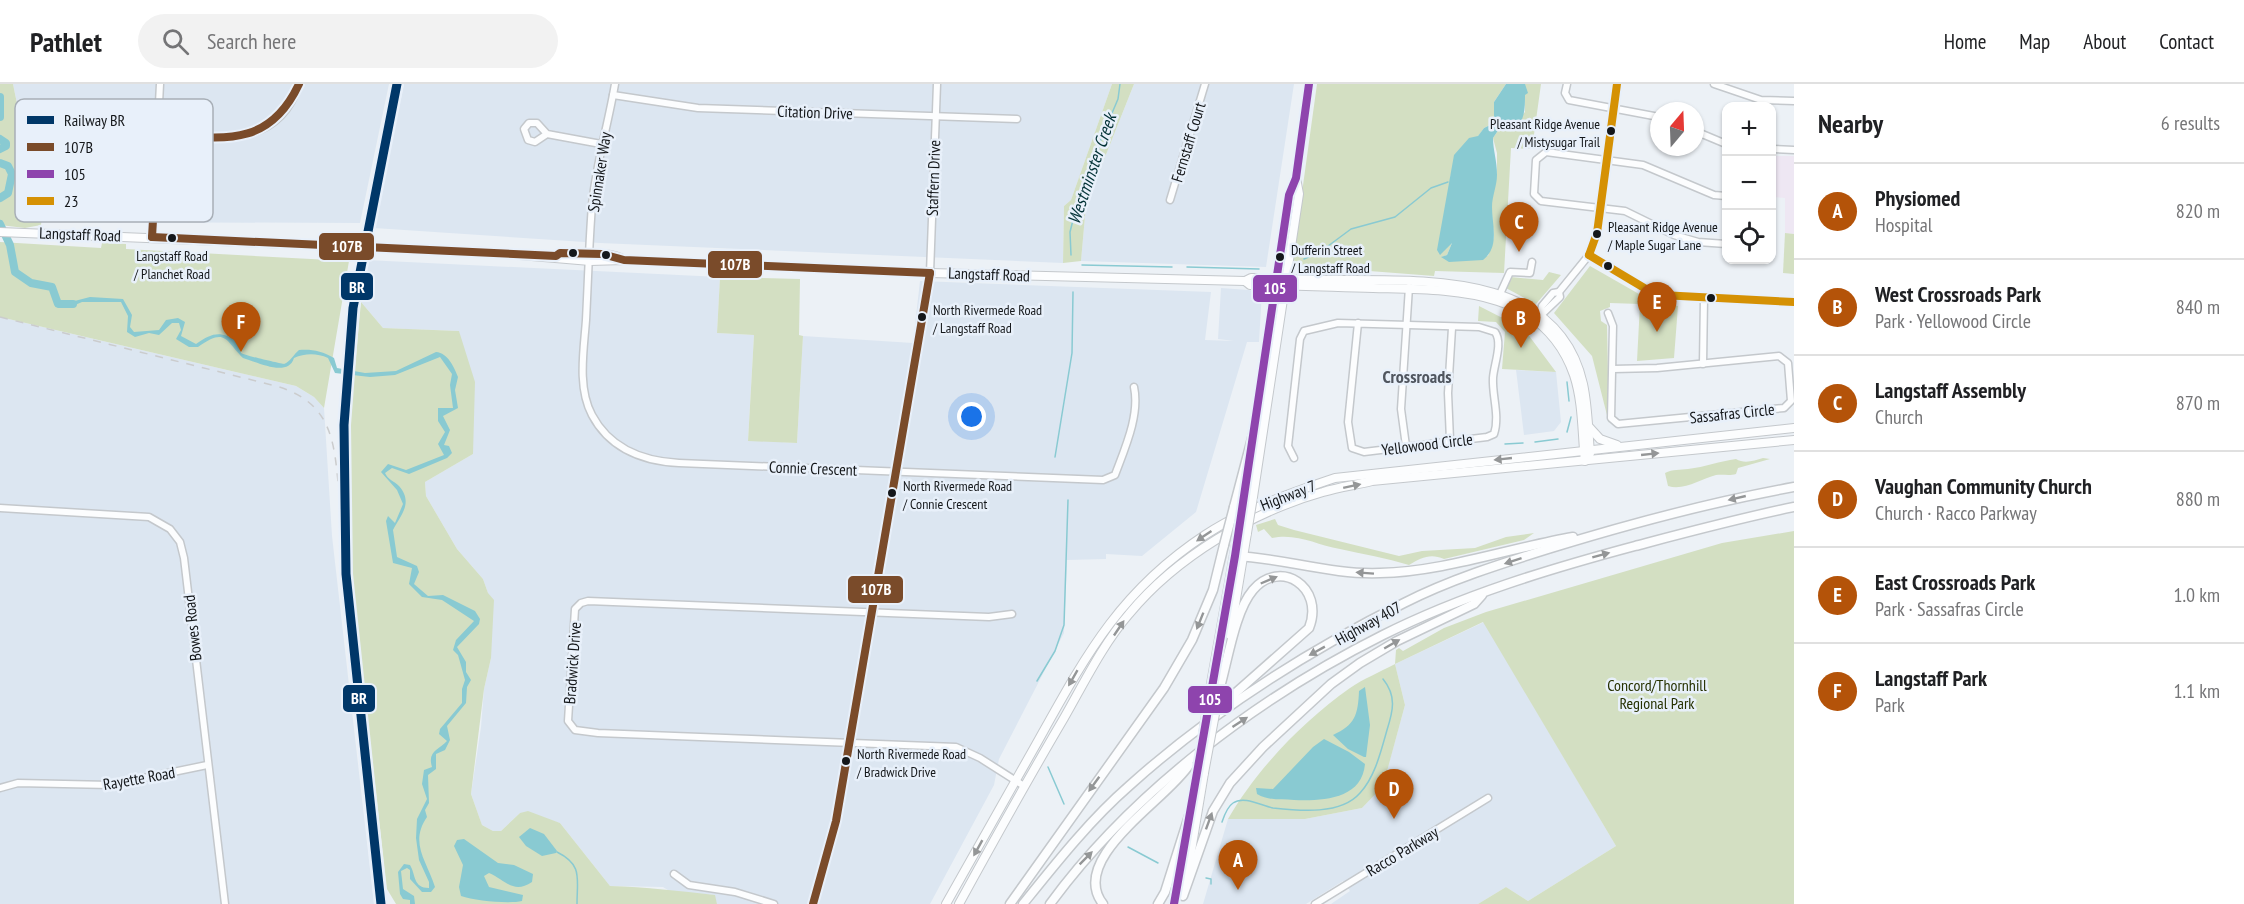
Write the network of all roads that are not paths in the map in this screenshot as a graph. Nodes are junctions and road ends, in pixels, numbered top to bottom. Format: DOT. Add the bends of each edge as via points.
graph roads {
  1 [pos="160,84"];
  2 [pos="299,84"];
  3 [pos="615,84"];
  4 [pos="937,84"];
  5 [pos="1205,84"];
  6 [pos="1309,84"];
  7 [pos="1567,84"];
  8 [pos="1617,84"];
  9 [pos="1714,84"];
  10 [pos="613,96"];
  11 [pos="159,99"];
  12 [pos="1794,101"];
  13 [pos="1615,109"];
  14 [pos="936,115"];
  15 [pos="1650,115"];
  16 [pos="1017,119"];
  17 [pos="547,134"];
  18 [pos="1704,135"];
  19 [pos="213,136"];
  20 [pos="1722,142"];
  21 [pos="601,144"];
  22 [pos="1776,149"];
  23 [pos="1794,150"];
  24 [pos="1607,159"];
  25 [pos="1296,178"];
  26 [pos="1722,196"];
  27 [pos="1170,200"];
  28 [pos="1601,208"];
  29 [pos="154,222"];
  30 [pos="0,232"];
  31 [pos="153,237"];
  32 [pos="1722,244"];
  33 [pos="1588,255"];
  34 [pos="590,257"];
  35 [pos="1532,262"];
  36 [pos="930,273"];
  37 [pos="1275,282"];
  38 [pos="1286,282"];
  39 [pos="1409,286"];
  40 [pos="1500,294"];
  41 [pos="1704,298"];
  42 [pos="1794,302"];
  43 [pos="1608,313"];
  44 [pos="1537,318"];
  45 [pos="1358,323"];
  46 [pos="1408,326"];
  47 [pos="1452,328"];
  48 [pos="1703,364"];
  49 [pos="1612,369"];
  50 [pos="1134,387"];
  51 [pos="1589,427"];
  52 [pos="1794,428"];
  53 [pos="1254,431"];
  54 [pos="1450,440"];
  55 [pos="1794,440"];
  56 [pos="1406,446"];
  57 [pos="1624,447"];
  58 [pos="1587,450"];
  59 [pos="1294,458"];
  60 [pos="1588,460"];
  61 [pos="897,471"];
  62 [pos="1794,487"];
  63 [pos="1794,507"];
  64 [pos="0,508"];
  65 [pos="1609,530"];
  66 [pos="1240,556"];
  67 [pos="1485,592"];
  68 [pos="873,612"];
  69 [pos="1012,614"];
  70 [pos="1220,687"];
  71 [pos="1193,734"];
  72 [pos="850,742"];
  73 [pos="1194,757"];
  74 [pos="207,765"];
  75 [pos="1015,780"];
  76 [pos="1024,786"];
  77 [pos="0,788"];
  78 [pos="1488,798"];
  79 [pos="1190,813"];
  80 [pos="674,874"];
  81 [pos="1182,900"];
  82 [pos="225,904"];
  83 [pos="774,904"];
  84 [pos="813,904"];
  85 [pos="946,904"];
  86 [pos="959,904"];
  87 [pos="1010,904"];
  88 [pos="1023,904"];
  89 [pos="1050,904"];
  90 [pos="1103,904"];
  91 [pos="1158,904"];
  92 [pos="1174,904"];
  93 [pos="1315,904"];
  1 -- 11 [label="street"];
  2 -- 19 [label="street" via="285,112 268,127 233,137"];
  3 -- 10 [label="street, Spinnaker Way"];
  4 -- 14 [label="street, Staffern Drive"];
  5 -- 27 [label="street, Fernstaff Court"];
  6 -- 25 [label="main road"];
  7 -- 13 [label="street" via="1565,93 1569,100"];
  8 -- 13 [label="street"];
  9 -- 12 [label="street" via="1761,100"];
  10 -- 14 [label="street, Citation Drive" via="698,108"];
  10 -- 21 [label="street, Spinnaker Way"];
  13 -- 15 [label="street"];
  13 -- 24 [label="street"];
  14 -- 16 [label="street, Citation Drive"];
  14 -- 36 [label="street, Staffern Drive"];
  17 -- 21 [label="street"];
  18 -- 20 [label="street"];
  21 -- 34 [label="street, Spinnaker Way" via="592,205"];
  22 -- 23 [label="street"];
  24 -- 26 [label="street" via="1643,165"];
  24 -- 28 [label="street"];
  24 -- 28 [label="street" via="1546,152 1536,160 1537,199"];
  25 -- 37 [label="main road" via="1288,195"];
  25 -- 38 [label="main road" via="1299,194"];
  28 -- 32 [label="street" via="1625,211 1682,238"];
  28 -- 33 [label="street"];
  29 -- 31 [label="street"];
  30 -- 31 [label="main road, Langstaff Road"];
  31 -- 34 [label="main road, Langstaff Road" via="559,259"];
  33 -- 41 [label="street" via="1651,292"];
  33 -- 44 [label="street" via="1559,292 1553,293 1542,306"];
  34 -- 36 [label="main road, Langstaff Road"];
  34 -- 61 [label="street, Connie Crescent" via="583,383 592,416 619,447 666,462"];
  35 -- 40 [label="street" via="1530,273 1510,272"];
  36 -- 37 [label="main road, Langstaff Road" via="1245,281 1250,285"];
  36 -- 61 [label="street, Staffern Drive"];
  37 -- 38 [label="main road, Langstaff Road"];
  37 -- 53 [label="main road"];
  38 -- 39 [label="main road, Langstaff Road"];
  38 -- 66 [label="main road, bridge" via="1253,497"];
  39 -- 40 [label="main road, Langstaff Road" via="1469,286"];
  39 -- 44 [label="main road, Langstaff Road" via="1484,296"];
  39 -- 46 [label="street"];
  40 -- 44 [label="main road, Langstaff Road" via="1529,307"];
  41 -- 42 [label="street"];
  41 -- 48 [label="street"];
  43 -- 49 [label="street, Sassafras Circle" via="1613,326"];
  44 -- 51 [label="main road, Langstaff Road" via="1554,329 1570,352 1583,383"];
  44 -- 58 [label="main road, Langstaff Road" via="1573,373"];
  45 -- 46 [label="street, Yellowood Circle"];
  45 -- 56 [label="street, Yellowood Circle" via="1347,422 1352,448 1364,452"];
  45 -- 59 [label="street, Yellowood Circle" via="1319,326 1302,334 1289,436 1289,450"];
  46 -- 47 [label="street, Yellowood Circle"];
  46 -- 56 [label="street" via="1401,409"];
  47 -- 54 [label="street"];
  47 -- 54 [label="street, Yellowood Circle" via="1489,328 1498,338 1493,379 1494,434"];
  48 -- 49 [label="street, Sassafras Circle"];
  48 -- 49 [label="street, Sassafras Circle" via="1785,358 1789,405 1618,424 1611,418"];
  50 -- 61 [label="street, Connie Crescent" via="1136,408 1119,465 1111,478"];
  51 -- 57 [label="main road" via="1604,442"];
  51 -- 58 [label="main road, Langstaff Road"];
  52 -- 57 [label="main road, Highway 7"];
  53 -- 66 [label="main road, bridge" via="1237,538"];
  53 -- 87 [label="highway, one-way, bridge" via="1213,590 1192,640 1164,688"];
  54 -- 56 [label="street, Yellowood Circle"];
  60 -- 55 [label="main road, Highway 7, one-way"];
  57 -- 58 [label="main road, Highway 7"];
  58 -- 60 [label="main road, Langstaff Road"];
  58 -- 75 [label="main road, Highway 7, one-way" via="1335,478 1263,504 1221,525 1164,565 1120,607 1086,656"];
  76 -- 60 [label="main road, Highway 7, one-way" via="1096,661 1128,614 1209,544 1261,516 1323,492 1372,482"];
  61 -- 68 [label="street, Staffern Drive"];
  62 -- 65 [label="highway, Highway 407, one-way" via="1741,496"];
  67 -- 63 [label="highway, Highway 407, one-way" via="1555,568 1738,518"];
  64 -- 74 [label="street, Bowes Road" via="141,516 157,520 176,535 184,558"];
  65 -- 66 [label="highway, one-way" via="1433,568 1389,573 1340,571"];
  65 -- 71 [label="highway, Highway 407, one-way" via="1487,569 1405,602 1286,668"];
  66 -- 70 [label="main road"];
  66 -- 79 [label="main road, bridge" via="1209,695"];
  73 -- 67 [label="highway, Highway 407, one-way" via="1270,702 1382,636"];
  81 -- 67 [label="highway, one-way" via="1213,811 1230,783 1263,747 1331,684 1360,663 1474,604"];
  68 -- 69 [label="street, Bradwick Drive" via="989,617"];
  68 -- 72 [label="street, Staffern Drive"];
  68 -- 72 [label="street, Bradwick Drive" via="595,600 580,603 575,609 568,721 575,730"];
  70 -- 71 [label="highway, one-way" via="1241,615 1254,588 1279,576 1303,586 1313,602 1310,628 1226,699"];
  70 -- 81 [label="main road, bridge"];
  71 -- 88 [label="highway, Highway 407" via="1128,787 1064,853"];
  72 -- 75 [label="street, Bradwick Drive" via="956,747"];
  72 -- 84 [label="street, Staffern Drive" via="832,840"];
  89 -- 73 [label="highway, Highway 407, one-way" via="1076,868 1145,798"];
  73 -- 90 [label="highway" via="1183,774 1108,849 1098,866 1095,882"];
  74 -- 77 [label="street, Rayette Road" via="110,785 18,783"];
  74 -- 82 [label="street, Bowes Road"];
  75 -- 76 [label="street, Bradwick Drive"];
  75 -- 85 [label="main road, Highway 7, one-way"];
  76 -- 86 [label="main road, Highway 7"];
  78 -- 93 [label="street, Racco Parkway"];
  79 -- 91 [label="highway"];
  79 -- 92 [label="main road"];
  80 -- 83 [label="street" via="689,885 735,892"];
}
